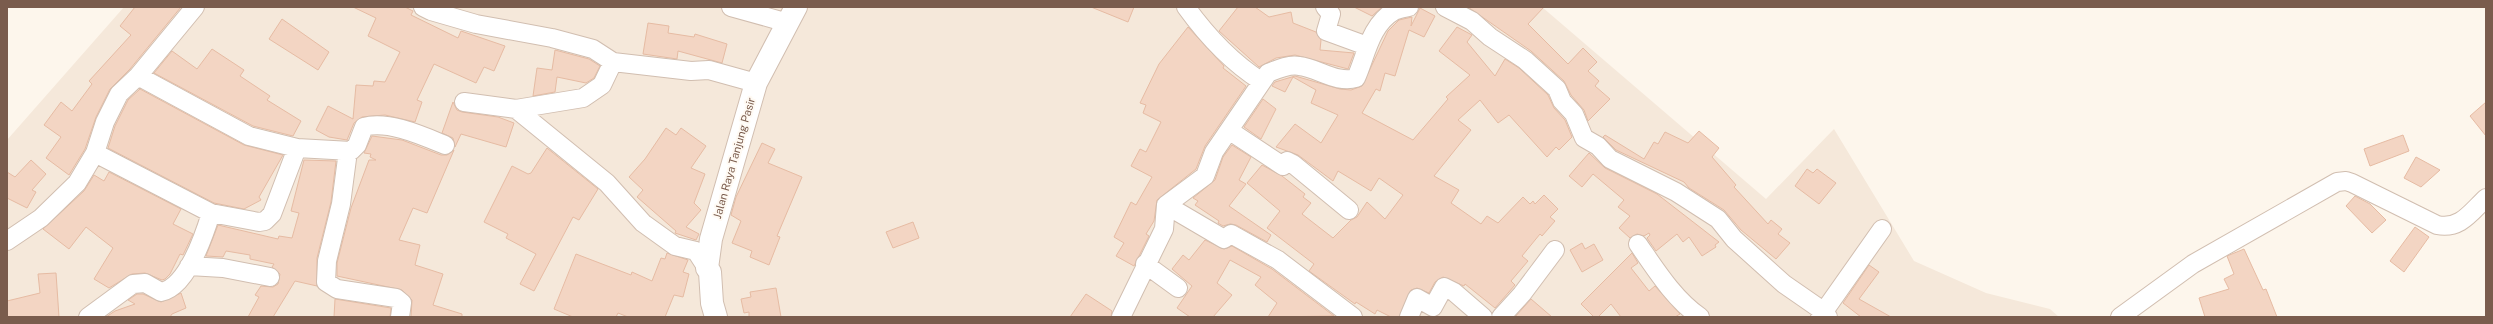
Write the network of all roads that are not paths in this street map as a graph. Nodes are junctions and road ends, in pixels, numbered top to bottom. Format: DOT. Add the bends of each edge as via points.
graph roads {
  1 [pos="195,7"];
  2 [pos="423,7"];
  3 [pos="731,7"];
  4 [pos="1186,7"];
  5 [pos="1325,7"];
  6 [pos="1409,7"];
  7 [pos="1445,7"];
  8 [pos="792,15"];
  9 [pos="1367,46"];
  10 [pos="613,62"];
  11 [pos="138,76"];
  12 [pos="1261,81"];
  13 [pos="756,83"];
  14 [pos="464,102"];
  15 [pos="516,109"];
  16 [pos="1230,131"];
  17 [pos="445,145"];
  18 [pos="298,148"];
  19 [pos="348,151"];
  20 [pos="95,153"];
  21 [pos="2486,198"];
  22 [pos="1166,205"];
  23 [pos="1348,210"];
  24 [pos="211,213"];
  25 [pos="1882,229"];
  26 [pos="7,241"];
  27 [pos="1638,244"];
  28 [pos="1555,250"];
  29 [pos="1145,264"];
  30 [pos="189,266"];
  31 [pos="707,268"];
  32 [pos="270,277"];
  33 [pos="1178,288"];
  34 [pos="1824,315"];
  35 [pos="88,317"];
  36 [pos="400,317"];
  37 [pos="716,317"];
  38 [pos="1121,317"];
  39 [pos="1354,317"];
  40 [pos="1409,317"];
  41 [pos="1483,317"];
  42 [pos="1500,317"];
  43 [pos="1700,317"];
  44 [pos="2120,317"];
  1 -- 11 [label="street"];
  2 -- 10 [label="street" via="431,12 476,24 552,38 586,48"];
  3 -- 8 [label="street"];
  4 -- 12 [label="street" via="1199,26 1230,59"];
  5 -- 9 [label="street" via="1331,14 1326,31"];
  6 -- 9 [label="street" via="1394,11 1382,21"];
  7 -- 34 [label="street" via="1472,20 1490,37 1525,60 1557,90 1562,101 1574,114 1584,138 1598,146 1610,159 1676,192 1718,219 1734,239 1784,284"];
  8 -- 13 [label="street, Jalan Raya Tanjung Pasir"];
  9 -- 12 [label="street" via="1356,78 1348,81 1298,65 1281,67 1268,73"];
  10 -- 13 [label="street" via="690,71 709,70"];
  10 -- 15 [label="street" via="602,85 583,98"];
  11 -- 18 [label="street" via="249,136"];
  11 -- 20 [label="street" via="119,94 105,122"];
  12 -- 16 [label="street"];
  13 -- 31 [label="street, Jalan Raya Tanjung Pasir" via="711,239"];
  14 -- 15 [label="street"];
  15 -- 31 [label="street" via="607,183 643,222 676,246 696,251"];
  16 -- 22 [label="street" via="1214,152 1204,176"];
  16 -- 23 [label="street" via="1283,166 1288,161 1293,164"];
  17 -- 19 [label="street" via="408,130 374,126 364,128 355,149"];
  18 -- 19 [label="street"];
  18 -- 24 [label="street" via="272,214 265,220 259,222"];
  19 -- 36 [label="street" via="342,204 327,261 326,282 337,289 396,298 402,303"];
  20 -- 24 [label="street"];
  20 -- 26 [label="street" via="77,183 41,218"];
  21 -- 44 [label="street" via="2460,222 2448,227 2437,225 2346,180 2337,182 2193,264"];
  22 -- 29 [label="street" via="1164,229"];
  22 -- 39 [label="street" via="1224,239 1231,234 1278,260"];
  24 -- 30 [label="street" via="196,255"];
  25 -- 34 [label="street"];
  27 -- 43 [label="street" via="1670,287 1688,308"];
  28 -- 42 [label="street" via="1522,294"];
  29 -- 33 [label="street"];
  29 -- 38 [label="street"];
  30 -- 32 [label="street" via="222,268"];
  30 -- 35 [label="street" via="172,288 161,292 145,283 133,284"];
  31 -- 37 [label="street, Jalan Raya Tanjung Pasir" via="710,272 712,303"];
  40 -- 41 [label="street" via="1417,298 1433,307 1444,287 1454,292"];
}
